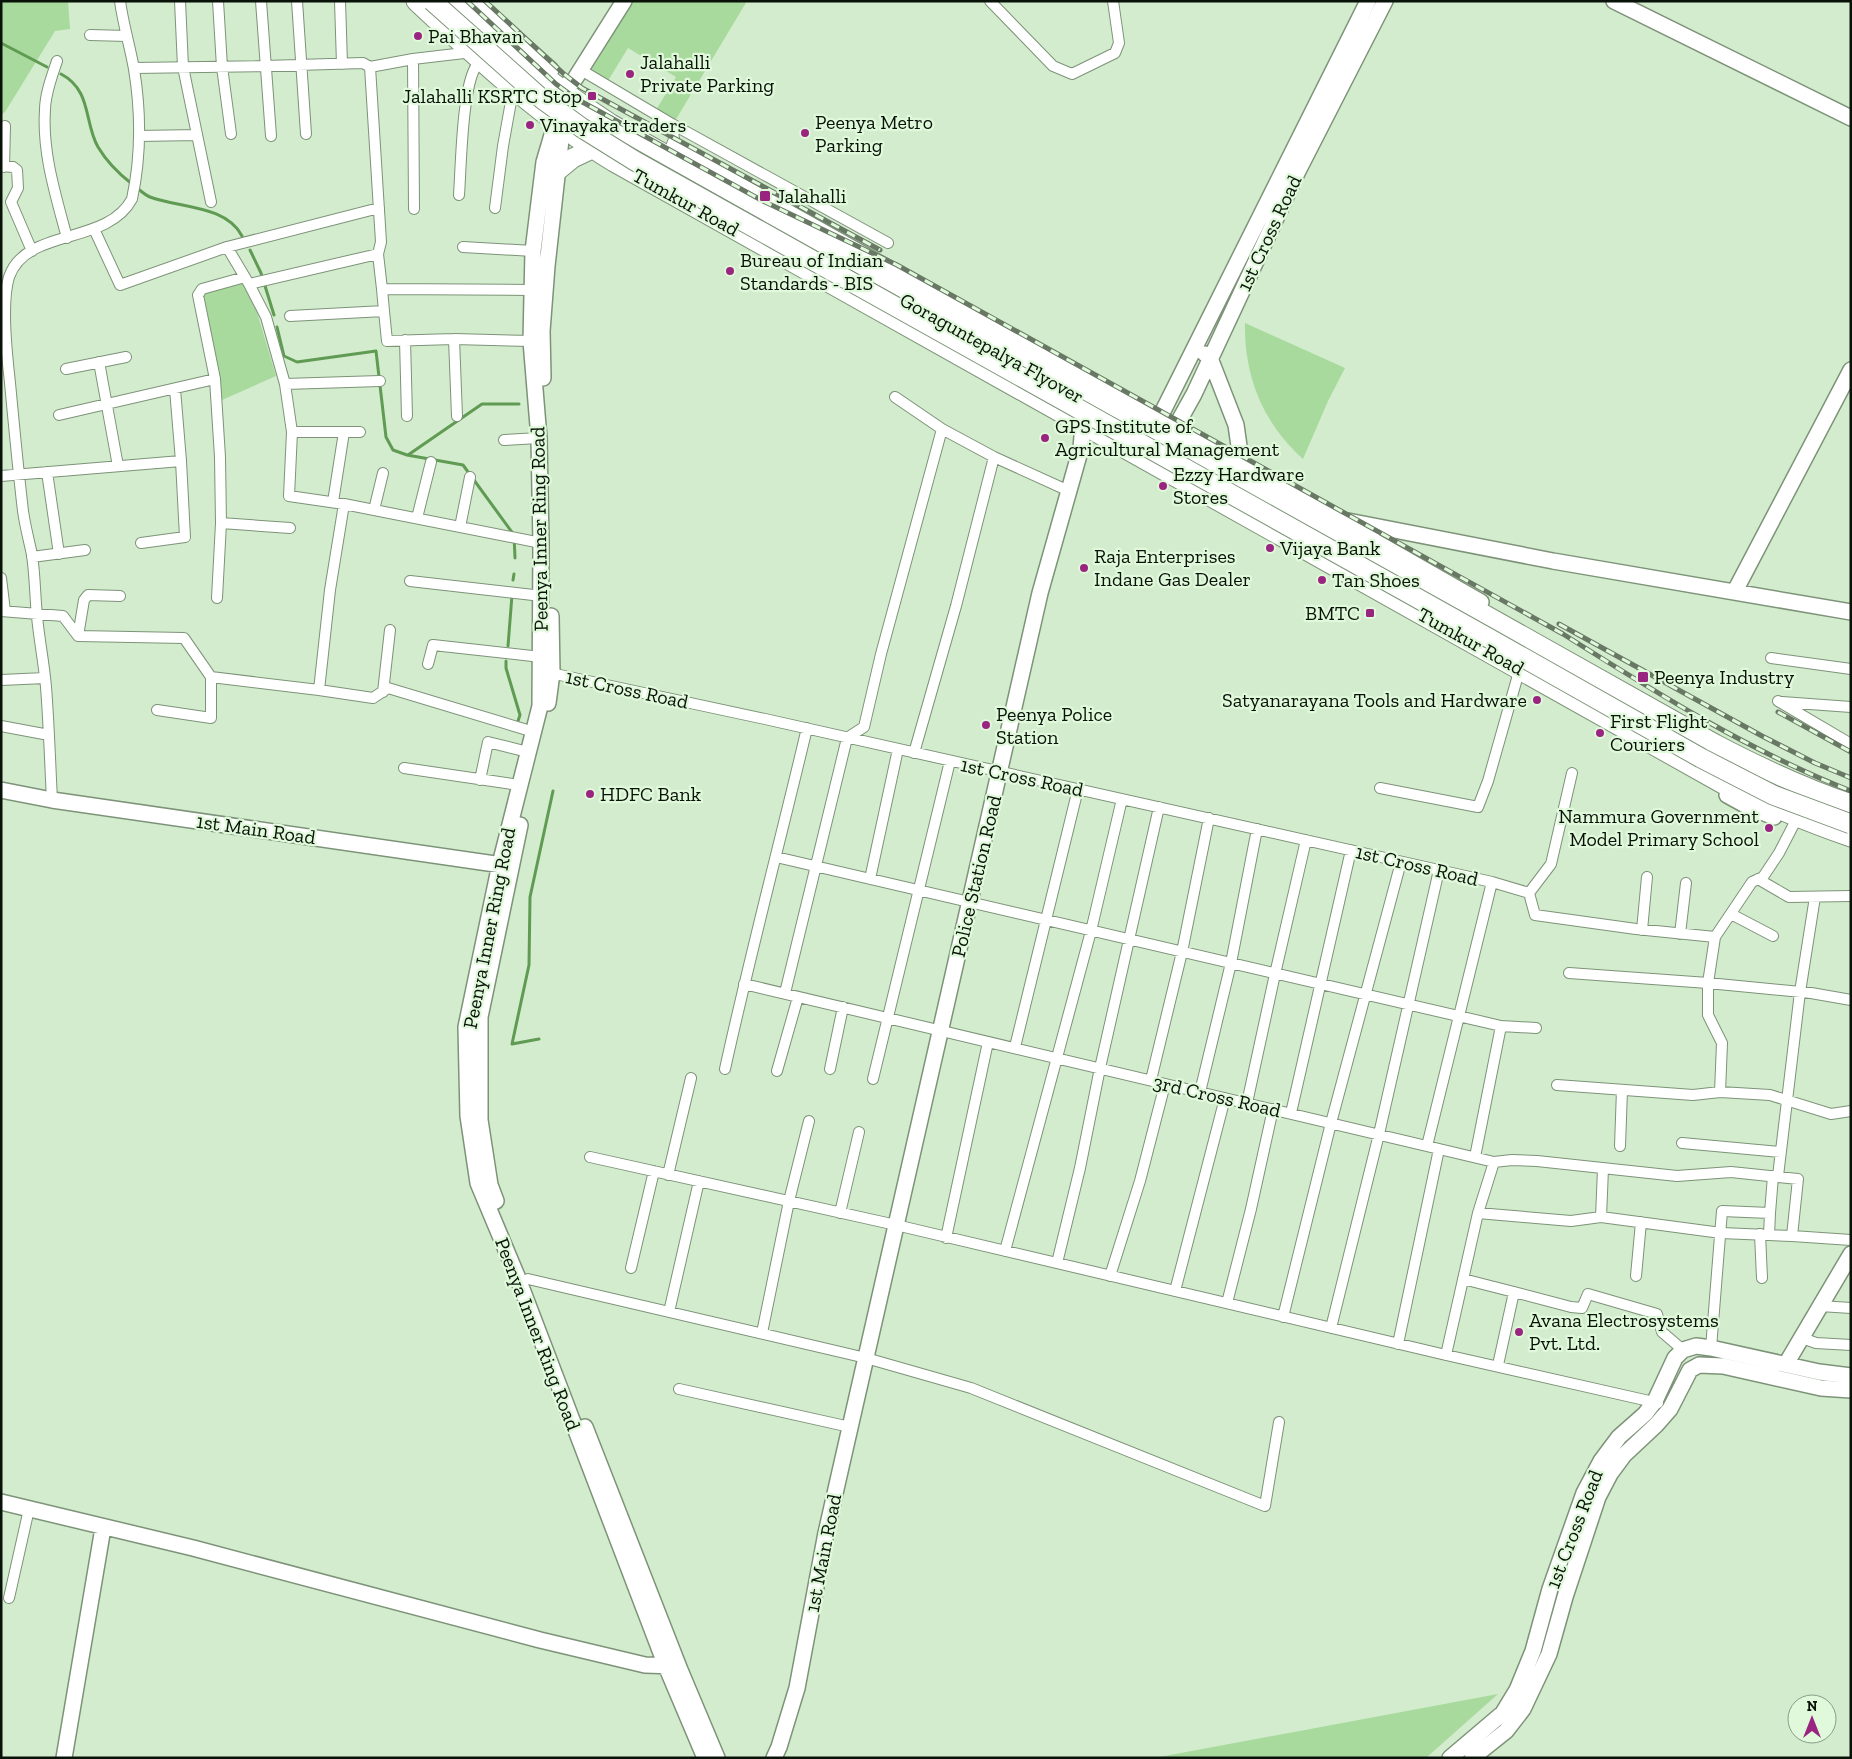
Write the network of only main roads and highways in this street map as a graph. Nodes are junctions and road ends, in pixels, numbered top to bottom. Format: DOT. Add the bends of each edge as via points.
graph roads {
  1 [pos="416,1"];
  2 [pos="432,1"];
  3 [pos="449,1"];
  4 [pos="470,4"];
  5 [pos="597,151"];
  6 [pos="556,172"];
  7 [pos="1851,804"];
  8 [pos="1851,812"];
  9 [pos="1851,824"];
  10 [pos="1851,837"];
  1 -- 5 [label="highway, Tumkur Road" via="498,76"];
  2 -- 9 [label="highway, Goraguntepalya Flyover, bridge" via="542,99 634,161 1701,758 1773,795"];
  3 -- 8 [label="highway, Goraguntepalya Flyover" via="542,85 644,152 1692,741 1776,784"];
  4 -- 7 [label="highway, Tumkur Road" via="517,54 572,85 611,124 1098,398 1165,429 1715,744 1770,773"];
  5 -- 6 [label="highway" via="573,158"];
  5 -- 10 [label="highway, Tumkur Road" via="1083,428 1146,460 1723,784 1798,818"];
}
